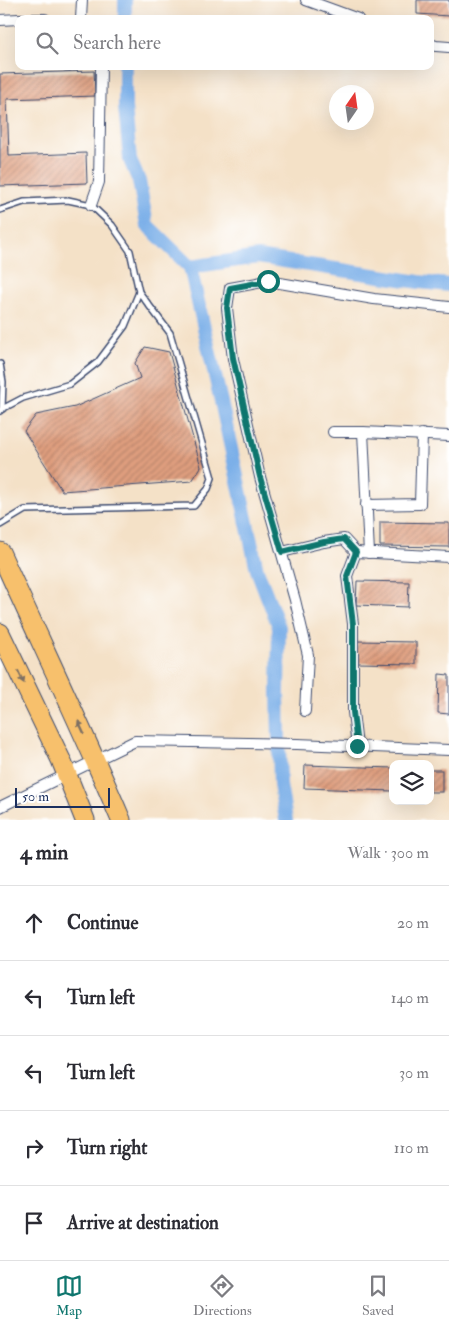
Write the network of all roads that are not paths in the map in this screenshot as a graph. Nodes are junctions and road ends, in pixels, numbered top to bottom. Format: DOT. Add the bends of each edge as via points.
graph roads {
  1 [pos="82,0"];
  2 [pos="306,0"];
  3 [pos="81,15"];
  4 [pos="347,15"];
  5 [pos="15,19"];
  6 [pos="0,20"];
  7 [pos="434,45"];
  8 [pos="449,47"];
  9 [pos="101,70"];
  10 [pos="91,205"];
  11 [pos="0,210"];
  12 [pos="139,292"];
  13 [pos="449,307"];
  14 [pos="0,364"];
  15 [pos="1,410"];
  16 [pos="333,432"];
  17 [pos="363,432"];
  18 [pos="422,434"];
  19 [pos="449,436"];
  20 [pos="366,504"];
  21 [pos="0,525"];
  22 [pos="0,552"];
  23 [pos="282,552"];
  24 [pos="356,552"];
  25 [pos="369,553"];
  26 [pos="449,557"];
  27 [pos="0,633"];
  28 [pos="305,711"];
  29 [pos="357,746"];
  30 [pos="449,750"];
  31 [pos="96,760"];
  32 [pos="67,775"];
  33 [pos="0,807"];
  34 [pos="85,820"];
  35 [pos="121,820"];
  1 -- 3 [label="street"];
  2 -- 4 [label="street"];
  5 -- 6 [label="street"];
  7 -- 8 [label="street"];
  9 -- 10 [label="street" via="99,182"];
  10 -- 11 [label="lane" via="68,200 24,202"];
  10 -- 12 [label="lane" via="112,225 130,252"];
  12 -- 15 [label="lane" via="125,326 98,362 70,384 23,398"];
  12 -- 21 [label="lane" via="170,333 212,478 208,489 194,506 25,510"];
  13 -- 23 [label="street" via="374,299 268,281 230,288 227,308 233,358 260,477"];
  14 -- 15 [label="lane" via="3,382"];
  16 -- 17 [label="street"];
  17 -- 18 [label="street"];
  17 -- 20 [label="street"];
  18 -- 19 [label="street"];
  18 -- 20 [label="street" via="420,504"];
  20 -- 25 [label="street"];
  31 -- 22 [label="highway, one-way"];
  23 -- 24 [label="street" via="344,539"];
  23 -- 28 [label="street" via="308,655"];
  24 -- 25 [label="street"];
  24 -- 29 [label="street" via="347,576 353,624 353,712"];
  25 -- 26 [label="street"];
  27 -- 32 [label="highway, one-way"];
  29 -- 30 [label="street"];
  29 -- 31 [label="street" via="136,741"];
  31 -- 32 [label="street"];
  31 -- 35 [label="highway"];
  32 -- 33 [label="street"];
  32 -- 34 [label="highway"];
}
